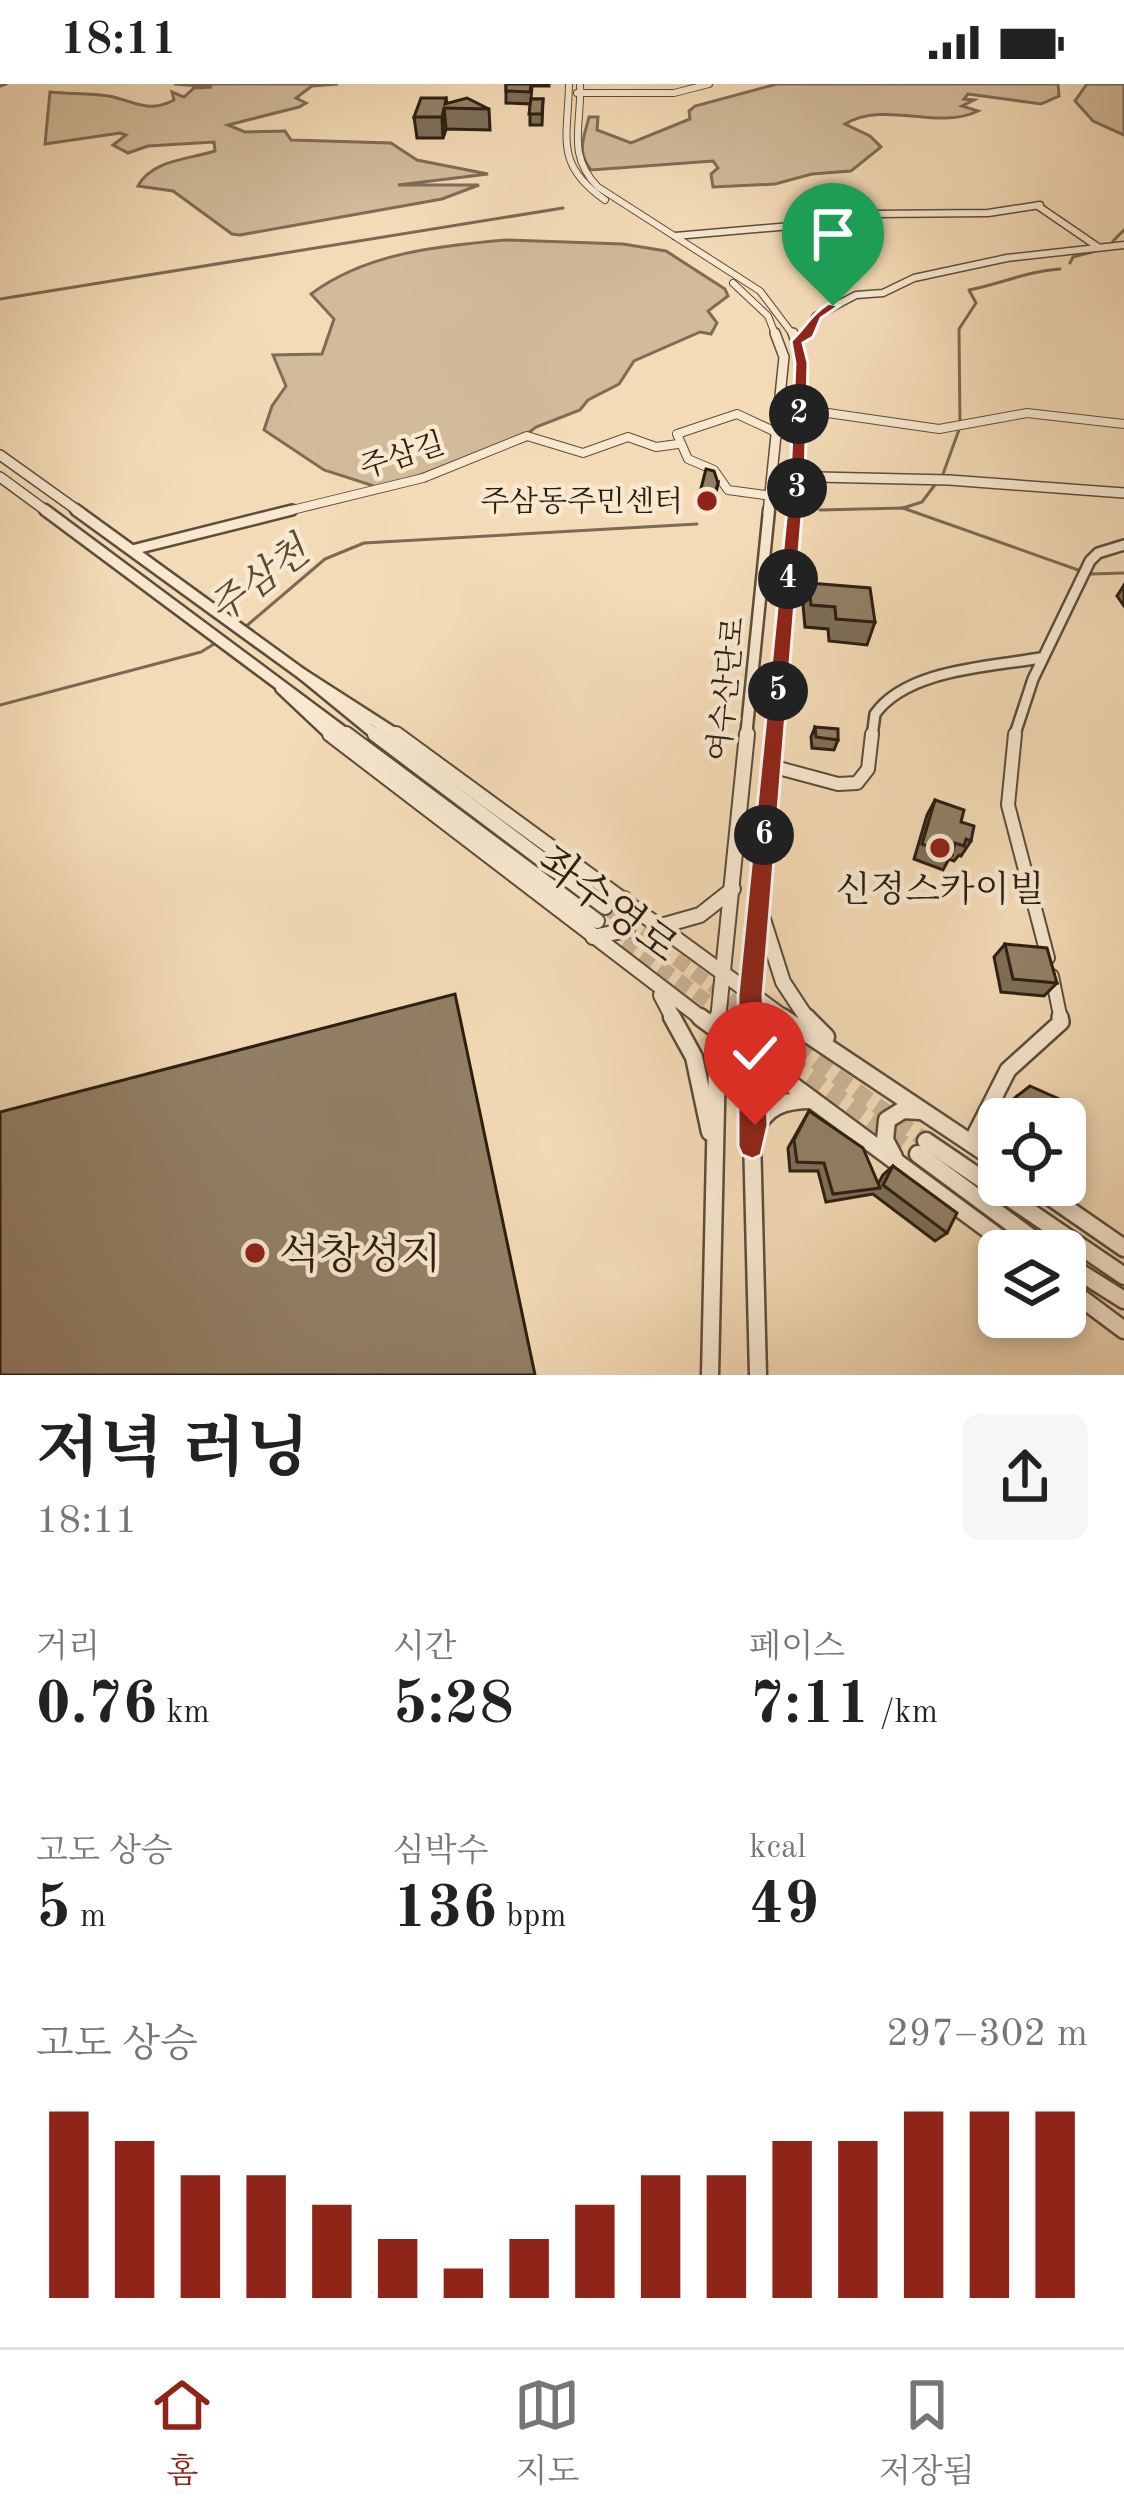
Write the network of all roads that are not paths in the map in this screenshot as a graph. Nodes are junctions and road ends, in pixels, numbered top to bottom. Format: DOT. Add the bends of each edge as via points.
graph roads {
  1 [pos="706,84"];
  2 [pos="569,90"];
  3 [pos="581,90"];
  4 [pos="675,236"];
  5 [pos="1124,245"];
  6 [pos="1098,247"];
  7 [pos="781,341"];
  8 [pos="797,341"];
  9 [pos="800,409"];
  10 [pos="1124,424"];
  11 [pos="780,434"];
  12 [pos="678,444"];
  13 [pos="0,454"];
  14 [pos="774,476"];
  15 [pos="0,477"];
  16 [pos="798,479"];
  17 [pos="1124,493"];
  18 [pos="772,496"];
  19 [pos="1124,545"];
  20 [pos="132,550"];
  21 [pos="1040,658"];
  22 [pos="302,674"];
  23 [pos="771,766"];
  24 [pos="734,888"];
  25 [pos="759,896"];
  26 [pos="623,898"];
  27 [pos="605,907"];
  28 [pos="661,926"];
  29 [pos="594,929"];
  30 [pos="722,976"];
  31 [pos="653,984"];
  32 [pos="751,995"];
  33 [pos="717,1031"];
  34 [pos="750,1055"];
  35 [pos="868,1073"];
  36 [pos="812,1100"];
  37 [pos="926,1113"];
  38 [pos="971,1142"];
  39 [pos="752,1146"];
  40 [pos="978,1147"];
  41 [pos="715,1155"];
  42 [pos="899,1164"];
  43 [pos="1063,1206"];
  44 [pos="989,1230"];
  45 [pos="1023,1230"];
  46 [pos="1052,1230"];
  47 [pos="1124,1248"];
  48 [pos="1086,1252"];
  49 [pos="1086,1276"];
  50 [pos="1124,1276"];
  51 [pos="1124,1300"];
  52 [pos="1086,1302"];
  53 [pos="1124,1330"];
  54 [pos="710,1375"];
  55 [pos="758,1375"];
  1 -- 3 [label="street" via="674,93"];
  2 -- 3 [label="street"];
  2 -- 7 [label="street" via="563,152 572,174 744,290"];
  3 -- 4 [label="street" via="573,152 579,167"];
  4 -- 6 [label="street" via="1039,206"];
  4 -- 8 [label="street" via="760,291"];
  5 -- 6 [label="street"];
  6 -- 8 [label="street" via="960,268 856,295 816,316"];
  7 -- 8 [label="street"];
  7 -- 11 [label="street, 여수산단로"];
  8 -- 9 [label="street, 여수산단로"];
  9 -- 10 [label="street" via="950,428 1063,411"];
  9 -- 16 [label="street, 여수산단로"];
  11 -- 12 [label="street" via="728,414 679,433"];
  11 -- 14 [label="street, 여수산단로"];
  12 -- 18 [label="street" via="728,490"];
  12 -- 20 [label="street, 주삼길" via="656,447 628,437 580,453 527,436 423,478"];
  13 -- 20 [label="street"];
  14 -- 16 [label="street"];
  14 -- 18 [label="street, 여수산단로"];
  15 -- 29 [label="street, 좌수영로"];
  16 -- 17 [label="street"];
  16 -- 23 [label="street, 여수산단로"];
  18 -- 24 [label="street, 여수산단로"];
  19 -- 21 [label="street" via="1098,553"];
  20 -- 22 [label="street, 좌수영로"];
  21 -- 23 [label="street" via="933,680 884,701 874,717 868,772 856,783"];
  21 -- 38 [label="street" via="1008,804 1061,1022 1008,1070"];
  22 -- 26 [label="street, 좌수영로"];
  22 -- 27 [label="street, 좌수영로"];
  23 -- 25 [label="street, 여수산단로"];
  24 -- 28 [label="street" via="700,915"];
  24 -- 30 [label="street, 여수산단로"];
  25 -- 32 [label="street, 여수산단로"];
  25 -- 35 [label="street" via="778,979 810,1023"];
  26 -- 28 [label="street, 좌수영로"];
  26 -- 29 [label="street" via="632,915 627,930"];
  28 -- 30 [label="street, 좌수영로"];
  29 -- 31 [label="street, 좌수영로"];
  30 -- 32 [label="street, 좌수영로"];
  30 -- 33 [label="street, 여수산단로"];
  31 -- 33 [label="street, 좌수영로"];
  31 -- 41 [label="street" via="694,1057"];
  32 -- 34 [label="street, 여수산단로"];
  32 -- 35 [label="street, 좌수영로"];
  33 -- 34 [label="street, 좌수영로"];
  33 -- 41 [label="street, 여수산단로"];
  34 -- 36 [label="street, 좌수영로"];
  34 -- 39 [label="street, 여수산단로"];
  35 -- 37 [label="street, 좌수영로"];
  36 -- 39 [label="street" via="779,1102 765,1112"];
  36 -- 42 [label="street, 좌수영로"];
  37 -- 38 [label="street, 좌수영로"];
  37 -- 42 [label="street" via="903,1110 887,1120 885,1140"];
  38 -- 40 [label="street, 좌수영로"];
  39 -- 55 [label="street, 여수산단로"];
  41 -- 54 [label="street"];
  42 -- 44 [label="street, 좌수영로"];
  43 -- 47 [label="street"];
  45 -- 46 [label="street" via="922,1147"];
  48 -- 50 [label="street"];
  49 -- 51 [label="street"];
  52 -- 53 [label="street"];
}
